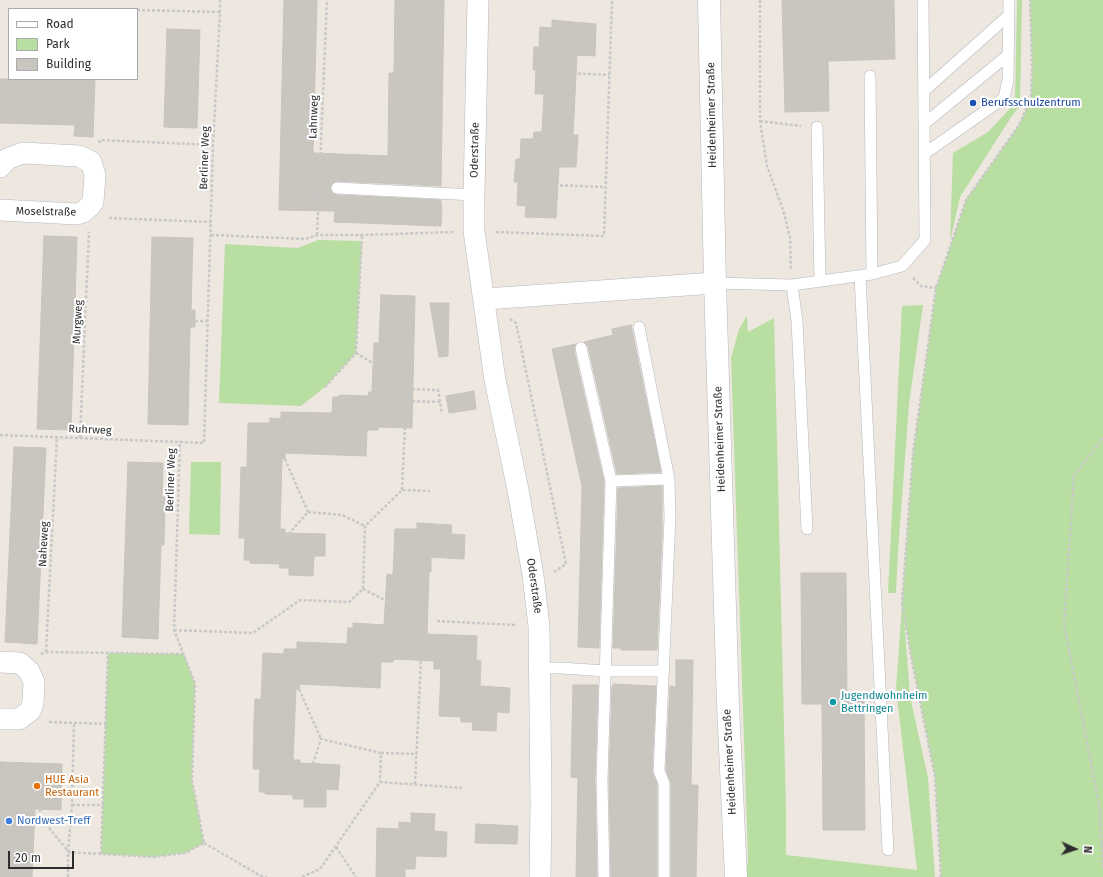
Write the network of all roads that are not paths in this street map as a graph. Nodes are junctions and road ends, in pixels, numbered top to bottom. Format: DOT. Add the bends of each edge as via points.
graph roads {
  1 [pos="478,0"];
  2 [pos="709,0"];
  3 [pos="923,0"];
  4 [pos="1009,0"];
  5 [pos="1008,15"];
  6 [pos="1008,55"];
  7 [pos="870,76"];
  8 [pos="924,90"];
  9 [pos="924,124"];
  10 [pos="817,127"];
  11 [pos="924,154"];
  12 [pos="0,167"];
  13 [pos="337,188"];
  14 [pos="474,195"];
  15 [pos="0,210"];
  16 [pos="872,274"];
  17 [pos="860,276"];
  18 [pos="820,281"];
  19 [pos="715,283"];
  20 [pos="792,285"];
  21 [pos="485,299"];
  22 [pos="639,327"];
  23 [pos="581,348"];
  24 [pos="669,479"];
  25 [pos="611,481"];
  26 [pos="807,529"];
  27 [pos="0,662"];
  28 [pos="540,668"];
  29 [pos="606,671"];
  30 [pos="664,671"];
  31 [pos="0,719"];
  32 [pos="888,850"];
  33 [pos="540,877"];
  34 [pos="604,877"];
  35 [pos="664,877"];
  36 [pos="736,877"];
  1 -- 14 [label="street, Oderstraße"];
  2 -- 19 [label="street, Heidenheimer Straße"];
  3 -- 8 [label="lane"];
  4 -- 5 [label="lane"];
  5 -- 6 [label="lane"];
  5 -- 8 [label="lane"];
  6 -- 9 [label="lane"];
  6 -- 11 [label="lane" via="1008,80 1004,98"];
  7 -- 16 [label="lane"];
  8 -- 9 [label="lane"];
  9 -- 11 [label="lane"];
  10 -- 18 [label="lane"];
  11 -- 16 [label="lane" via="925,240 902,266"];
  12 -- 15 [label="street, Moselstraße" via="7,159 23,153 79,156 91,162 95,175 90,212 77,214"];
  13 -- 14 [label="lane"];
  14 -- 21 [label="street, Oderstraße" via="474,231"];
  16 -- 17 [label="lane"];
  17 -- 18 [label="lane"];
  17 -- 32 [label="lane"];
  18 -- 20 [label="lane"];
  19 -- 20 [label="lane"];
  19 -- 21 [label="street"];
  19 -- 36 [label="street, Heidenheimer Straße"];
  20 -- 26 [label="lane" via="797,321"];
  21 -- 28 [label="street, Oderstraße" via="495,380 533,575 539,626"];
  22 -- 24 [label="lane"];
  23 -- 25 [label="lane"];
  24 -- 25 [label="lane"];
  24 -- 30 [label="lane" via="670,525"];
  25 -- 29 [label="lane"];
  27 -- 31 [label="street" via="20,663 29,671 34,682 30,711 19,719"];
  28 -- 29 [label="lane"];
  28 -- 33 [label="street, Oderstraße"];
  29 -- 30 [label="lane"];
  29 -- 34 [label="lane" via="602,780"];
  30 -- 35 [label="lane" via="659,771 664,783"];
}
